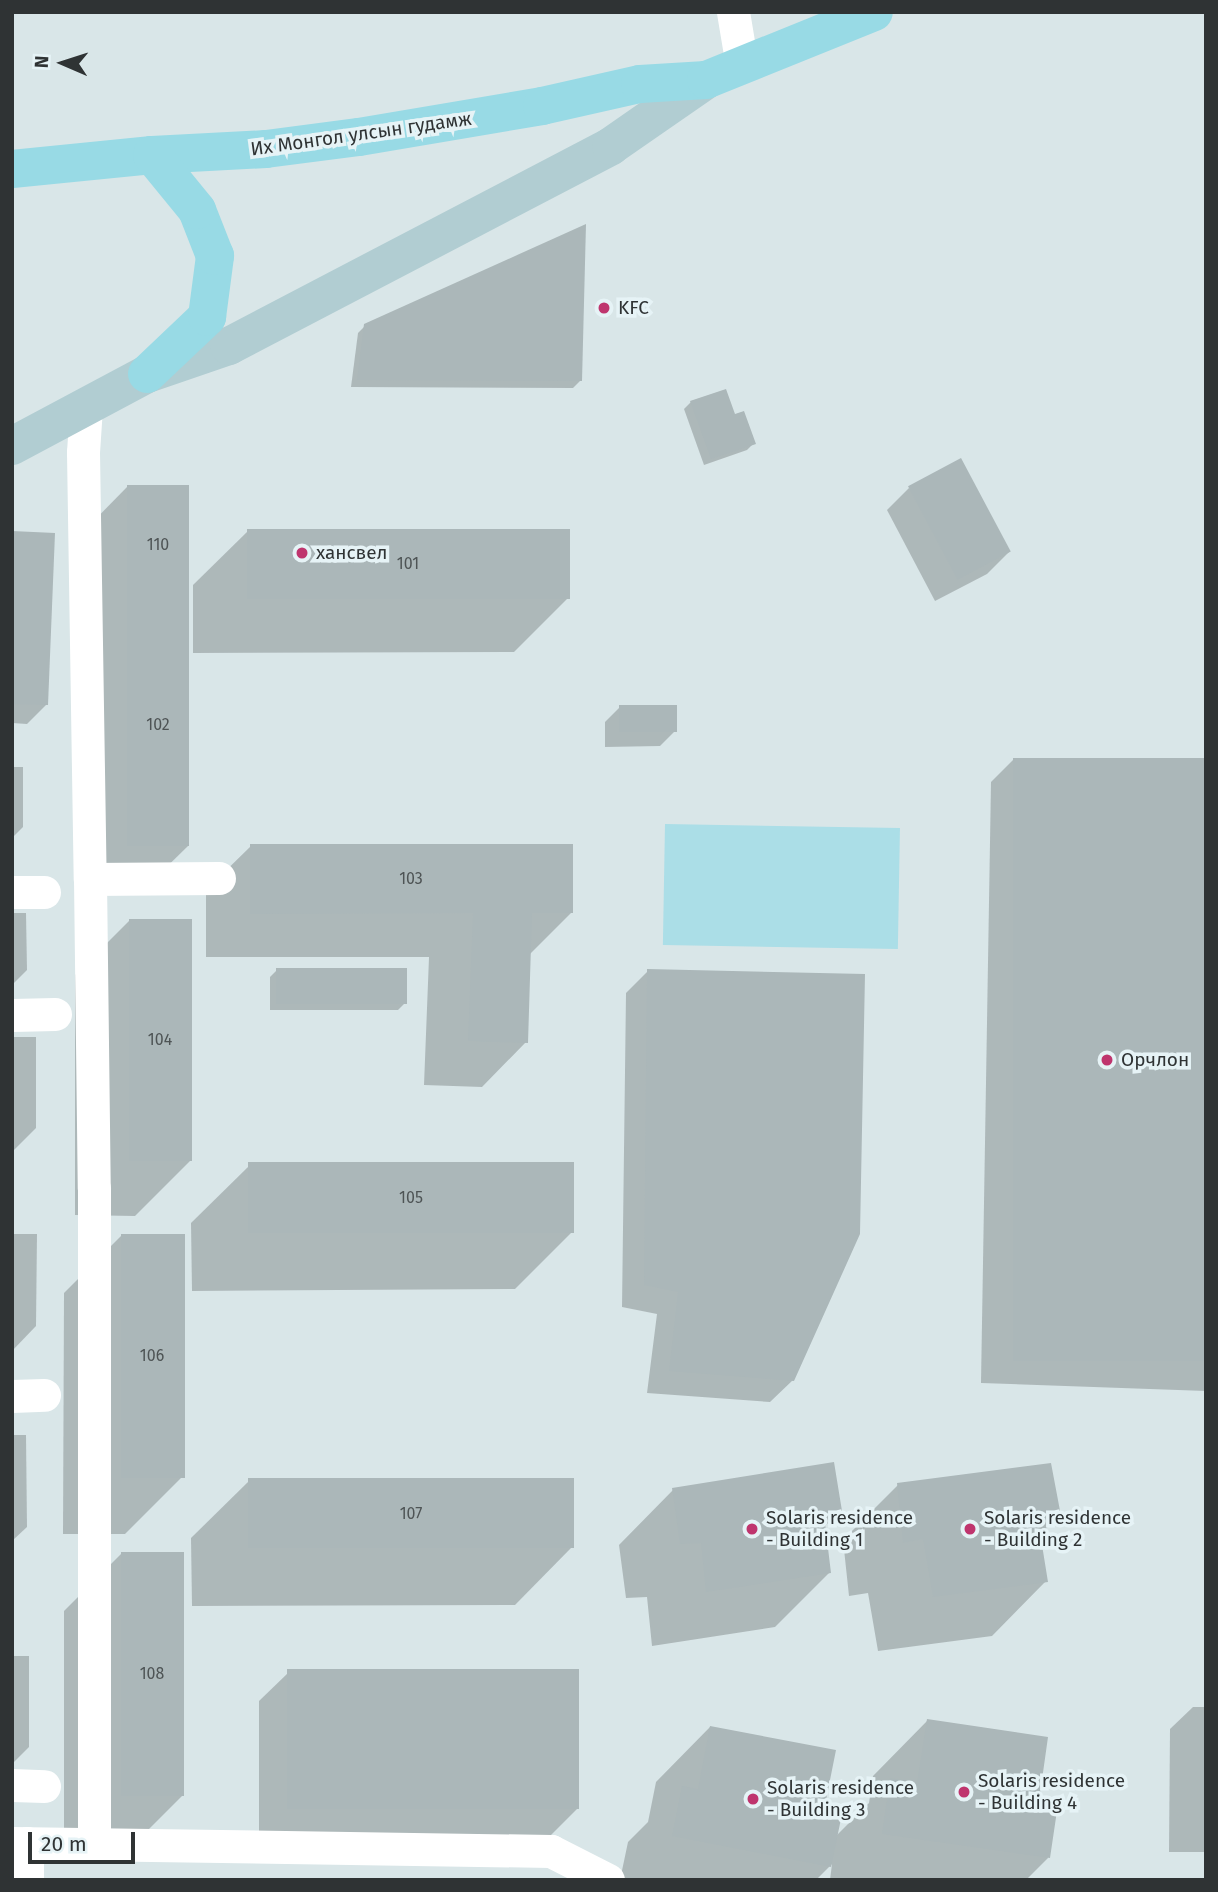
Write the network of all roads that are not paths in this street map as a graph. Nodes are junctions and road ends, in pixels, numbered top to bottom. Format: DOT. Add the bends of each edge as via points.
graph roads {
  1 [pos="733,12"];
  2 [pos="874,12"];
  3 [pos="742,66"];
  4 [pos="706,80"];
  5 [pos="152,155"];
  6 [pos="12,169"];
  7 [pos="147,374"];
  8 [pos="86,407"];
  9 [pos="12,446"];
  10 [pos="219,878"];
  11 [pos="90,879"];
  12 [pos="55,1014"];
  13 [pos="12,1015"];
  14 [pos="20,1843"];
  15 [pos="94,1843"];
  16 [pos="27,1880"];
  17 [pos="608,1880"];
  1 -- 3 [label="street"];
  2 -- 3 [label="main road, Их Монгол улсын гудамж"];
  3 -- 4 [label="main road, Их Монгол улсын гудамж"];
  4 -- 5 [label="main road, Их Монгол улсын гудамж" via="640,84 359,137 266,149"];
  4 -- 7 [label="main road, Их Монгол улсын гудамж" via="611,146 229,346"];
  5 -- 6 [label="main road, Их Монгол улсын гудамж"];
  5 -- 7 [label="main road" via="197,209 215,256 207,317"];
  7 -- 8 [label="main road, Их Монгол улсын гудамж"];
  8 -- 9 [label="main road, Их Монгол улсын гудамж"];
  8 -- 11 [label="street"];
  10 -- 11 [label="street"];
  11 -- 15 [label="street"];
  12 -- 13 [label="street"];
  14 -- 15 [label="street"];
  14 -- 16 [label="street"];
  15 -- 17 [label="street" via="551,1851"];
}
